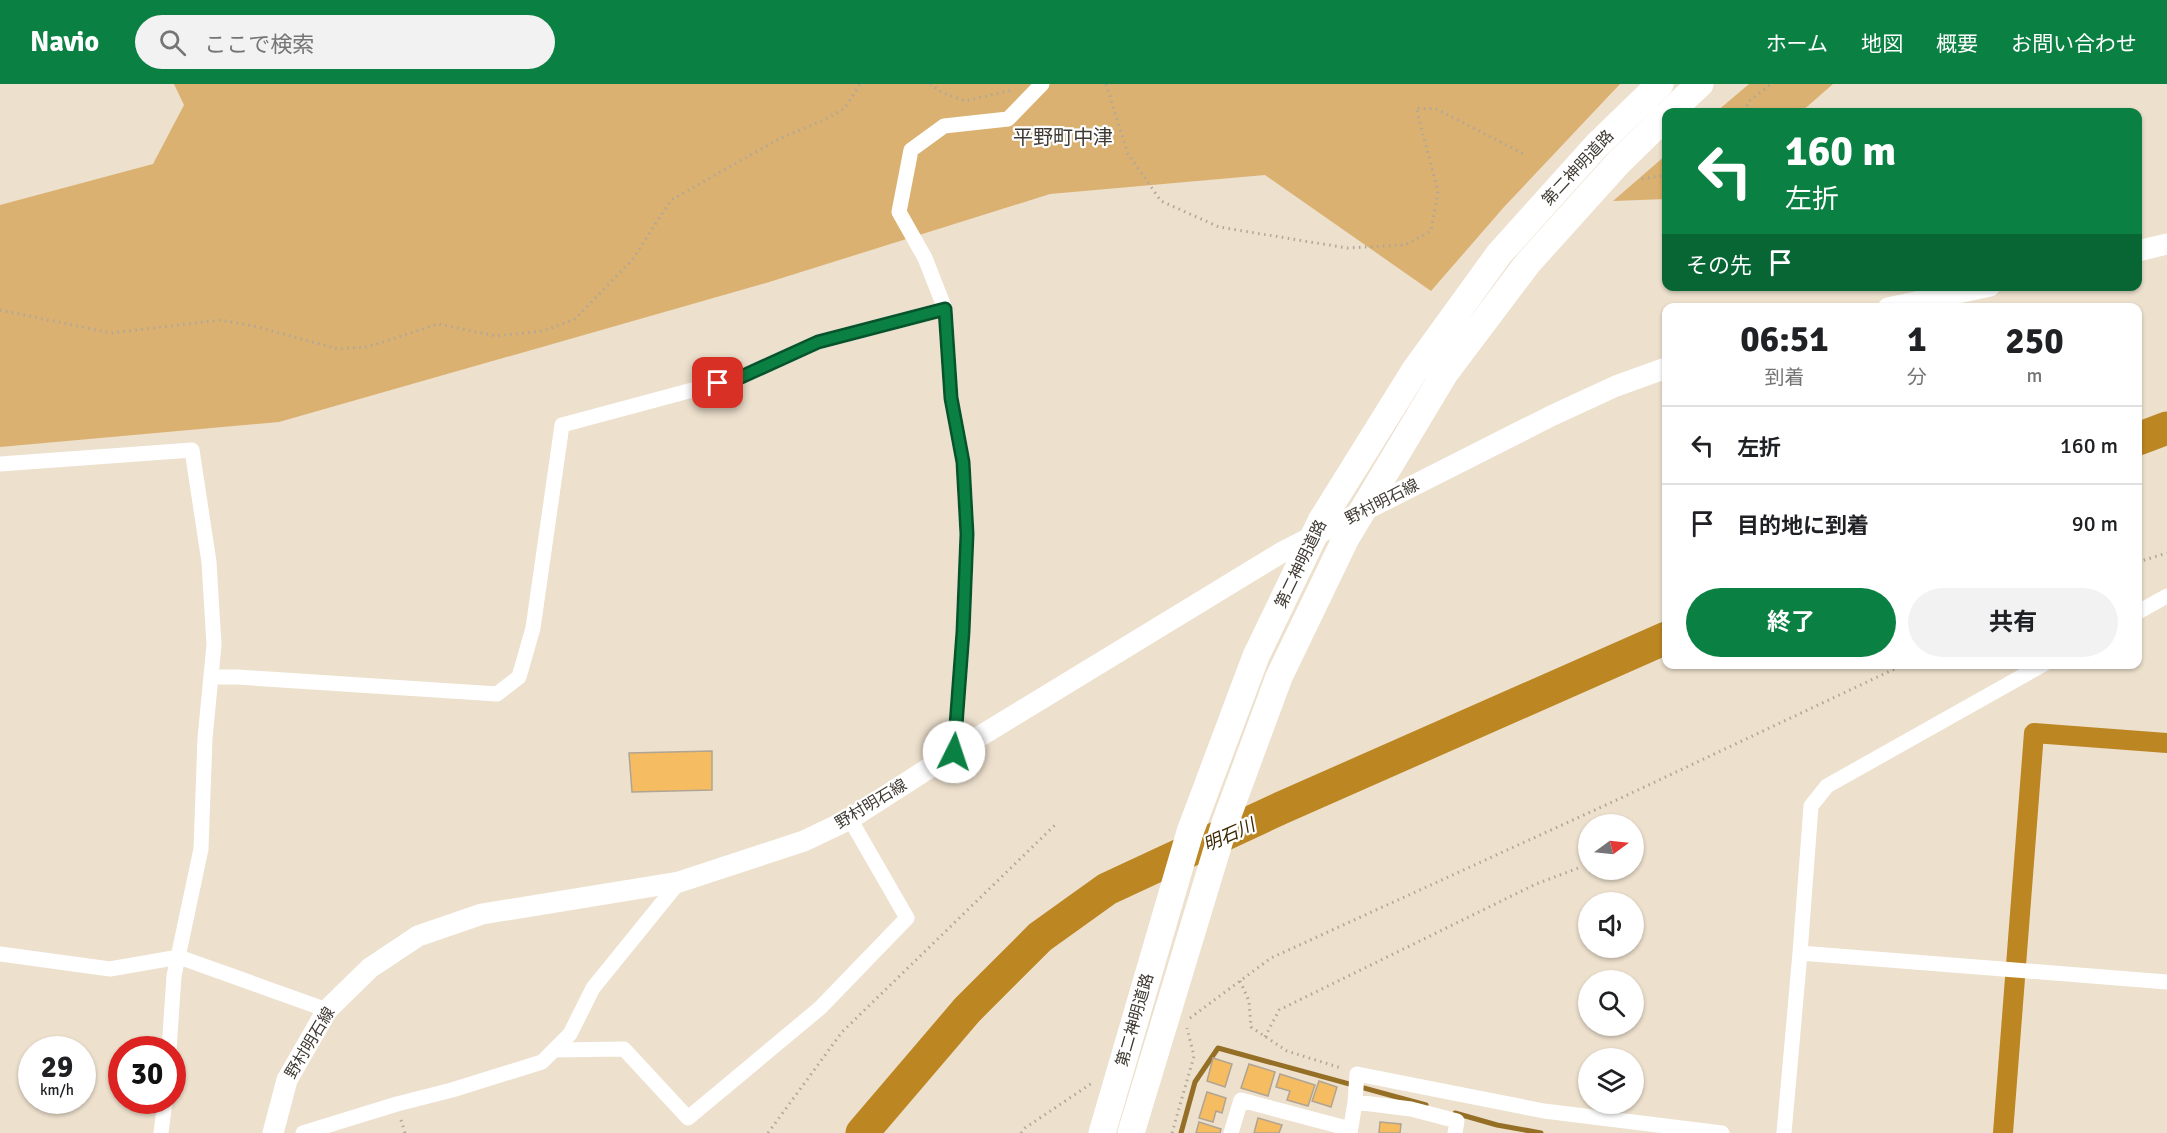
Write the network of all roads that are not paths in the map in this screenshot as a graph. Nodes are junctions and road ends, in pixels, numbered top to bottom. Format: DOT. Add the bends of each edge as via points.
graph roads {
  1 [pos="1042,84"];
  2 [pos="1660,84"];
  3 [pos="1700,84"];
  4 [pos="1674,108"];
  5 [pos="1662,120"];
  6 [pos="2167,244"];
  7 [pos="2142,250"];
  8 [pos="1967,291"];
  9 [pos="1911,303"];
  10 [pos="945,309"];
  11 [pos="1662,369"];
  12 [pos="0,464"];
  13 [pos="2167,596"];
  14 [pos="2142,610"];
  15 [pos="2035,669"];
  16 [pos="211,677"];
  17 [pos="954,752"];
  18 [pos="850,819"];
  19 [pos="679,882"];
  20 [pos="1800,953"];
  21 [pos="0,954"];
  22 [pos="179,957"];
  23 [pos="2167,982"];
  24 [pos="327,1010"];
  25 [pos="170,1036"];
  26 [pos="554,1050"];
  27 [pos="1355,1102"];
  28 [pos="163,1114"];
  29 [pos="1350,1131"];
  30 [pos="161,1133"];
  31 [pos="273,1133"];
  32 [pos="303,1133"];
  33 [pos="1102,1133"];
  34 [pos="1131,1133"];
  35 [pos="1231,1133"];
  36 [pos="1455,1133"];
  37 [pos="1722,1133"];
  38 [pos="1784,1133"];
  1 -- 10 [label="street" via="1008,119 944,126 911,150 899,212 925,258"];
  2 -- 33 [label="highway, 第二神明道路" via="1597,145 1499,254 1415,370 1321,521 1256,656 1190,832 1109,1078"];
  3 -- 4 [label="highway"];
  5 -- 34 [label="highway, 第二神明道路" via="1528,263 1444,373 1346,538 1279,677 1225,823"];
  6 -- 7 [label="main road"];
  8 -- 9 [label="main road"];
  10 -- 16 [label="street" via="818,342 741,377 562,425 533,628 519,677 497,694"];
  10 -- 17 [label="street" via="951,398 963,462 967,534"];
  11 -- 17 [label="main road, 野村明石線" via="1551,416 1284,551"];
  12 -- 16 [label="street" via="192,450 209,562 214,645"];
  13 -- 14 [label="street"];
  15 -- 20 [label="street" via="1827,786 1811,806"];
  16 -- 22 [label="street" via="201,849"];
  17 -- 18 [label="main road, 野村明石線"];
  18 -- 19 [label="main road, 野村明石線" via="804,841"];
  18 -- 26 [label="street" via="907,918 820,1008 688,1118 624,1049"];
  19 -- 24 [label="main road, 野村明石線" via="482,914 418,936 370,968"];
  19 -- 26 [label="street" via="593,988 570,1034"];
  20 -- 23 [label="street"];
  20 -- 38 [label="street"];
  21 -- 22 [label="street" via="110,969"];
  22 -- 24 [label="street"];
  22 -- 25 [label="street"];
  24 -- 31 [label="main road, 野村明石線" via="287,1080"];
  26 -- 32 [label="street" via="542,1062"];
  27 -- 29 [label="street"];
  27 -- 36 [label="street" via="1412,1109 1457,1121"];
  27 -- 37 [label="street" via="1357,1074 1544,1111"];
  28 -- 30 [label="street"];
  29 -- 35 [label="street" via="1241,1100"];
}
